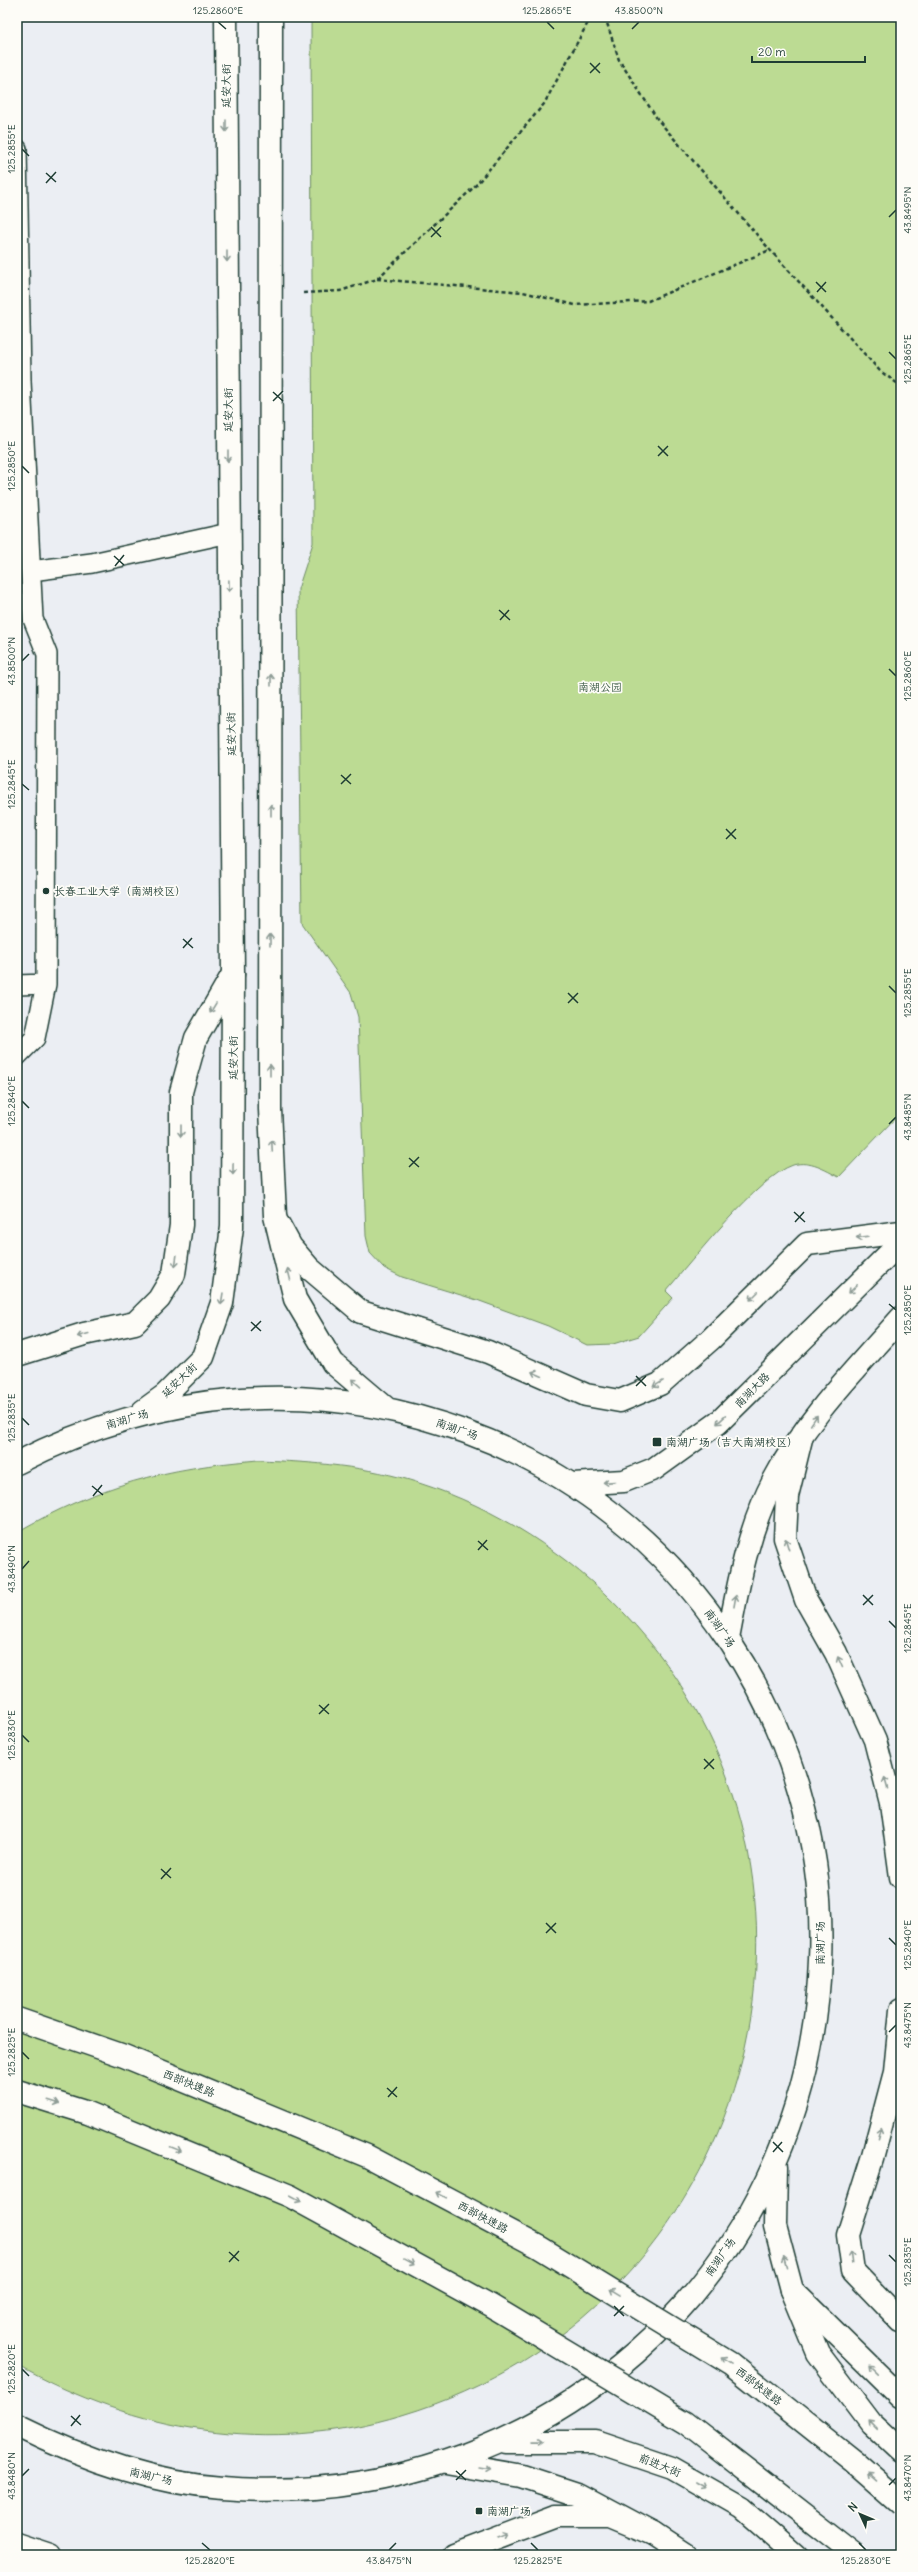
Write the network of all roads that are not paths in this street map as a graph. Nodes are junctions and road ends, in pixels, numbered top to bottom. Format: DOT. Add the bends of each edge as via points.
graph roads {
  1 [pos="226,17"];
  2 [pos="271,17"];
  3 [pos="17,149"];
  4 [pos="229,534"];
  5 [pos="31,571"];
  6 [pos="25,619"];
  7 [pos="233,974"];
  8 [pos="46,984"];
  9 [pos="17,985"];
  10 [pos="17,1056"];
  11 [pos="275,1216"];
  12 [pos="901,1232"];
  13 [pos="901,1242"];
  14 [pos="901,1318"];
  15 [pos="17,1355"];
  16 [pos="386,1408"];
  17 [pos="136,1415"];
  18 [pos="801,1439"];
  19 [pos="17,1463"];
  20 [pos="573,1484"];
  21 [pos="728,1639"];
  22 [pos="899,1842"];
  23 [pos="901,1877"];
  24 [pos="901,2010"];
  25 [pos="17,2019"];
  26 [pos="17,2091"];
  27 [pos="776,2160"];
  28 [pos="792,2290"];
  29 [pos="901,2320"];
  30 [pos="901,2397"];
  31 [pos="17,2426"];
  32 [pos="499,2442"];
  33 [pos="901,2451"];
  34 [pos="446,2463"];
  35 [pos="901,2503"];
  36 [pos="653,2534"];
  37 [pos="17,2544"];
  38 [pos="50,2555"];
  39 [pos="453,2555"];
  40 [pos="685,2555"];
  41 [pos="796,2555"];
  42 [pos="856,2555"];
  1 -- 4 [label="main road, 延安大街, one-way"];
  11 -- 2 [label="main road, one-way" via="270,1109"];
  3 -- 5 [label="lane" via="21,381"];
  4 -- 5 [label="lane" via="92,563"];
  4 -- 7 [label="main road, 延安大街, one-way"];
  5 -- 6 [label="lane"];
  6 -- 8 [label="lane" via="47,654"];
  7 -- 15 [label="main road, one-way" via="196,1038 181,1092 181,1225 174,1274 160,1299 135,1323 84,1334"];
  7 -- 17 [label="main road, 延安大街, one-way" via="232,1227 222,1303 203,1357 165,1395"];
  8 -- 9 [label="lane"];
  8 -- 10 [label="lane" via="36,1038"];
  12 -- 11 [label="main road, one-way" via="807,1244 711,1339 660,1384 620,1401 586,1395 488,1352 361,1312 309,1268 291,1247"];
  16 -- 11 [label="main road, one-way" via="333,1363 295,1299"];
  13 -- 20 [label="main road, 南湖大路, one-way" via="718,1423 654,1469 624,1481"];
  18 -- 14 [label="main road, one-way" via="822,1407"];
  16 -- 17 [label="main road, 南湖广场" via="330,1400 273,1397 217,1400"];
  16 -- 20 [label="main road, 南湖广场" via="441,1423 494,1442"];
  17 -- 19 [label="main road, 南湖广场" via="53,1445"];
  21 -- 18 [label="main road, one-way" via="743,1558 774,1480"];
  22 -- 18 [label="main road, one-way" via="875,1740 836,1653 806,1600 785,1538 787,1496"];
  20 -- 21 [label="main road, 南湖广场" via="636,1533 677,1572"];
  21 -- 27 [label="main road, 南湖广场" via="744,1662 771,1713 792,1766 808,1821 817,1878 821,1935 819,1993 810,2050 796,2106"];
  22 -- 23 [label="main road"];
  29 -- 24 [label="main road, one-way" via="853,2271 848,2235 872,2159 895,2072"];
  35 -- 25 [label="main road, 西部快速路, one-way, bridge" via="853,2461 731,2364 539,2247 367,2156 124,2056"];
  26 -- 42 [label="main road, one-way, bridge" via="88,2112 290,2196 491,2306 686,2423"];
  28 -- 27 [label="main road, one-way" via="775,2226"];
  27 -- 32 [label="main road, 南湖广场" via="751,2211 720,2260 668,2321 599,2383 550,2415"];
  30 -- 28 [label="main road, one-way"];
  33 -- 28 [label="main road, one-way" via="871,2423 818,2353"];
  31 -- 34 [label="main road, 南湖广场" via="52,2444 105,2464 161,2479 218,2488 275,2490 333,2487 390,2478"];
  32 -- 34 [label="main road, 南湖广场"];
  32 -- 41 [label="main road, 前进大街, one-way" via="595,2442 672,2468 742,2508"];
  34 -- 36 [label="main road, one-way" via="522,2476 580,2495"];
  39 -- 36 [label="main road, one-way" via="556,2516 610,2516"];
  36 -- 40 [label="main road"];
  37 -- 38 [label="main road"];
}
